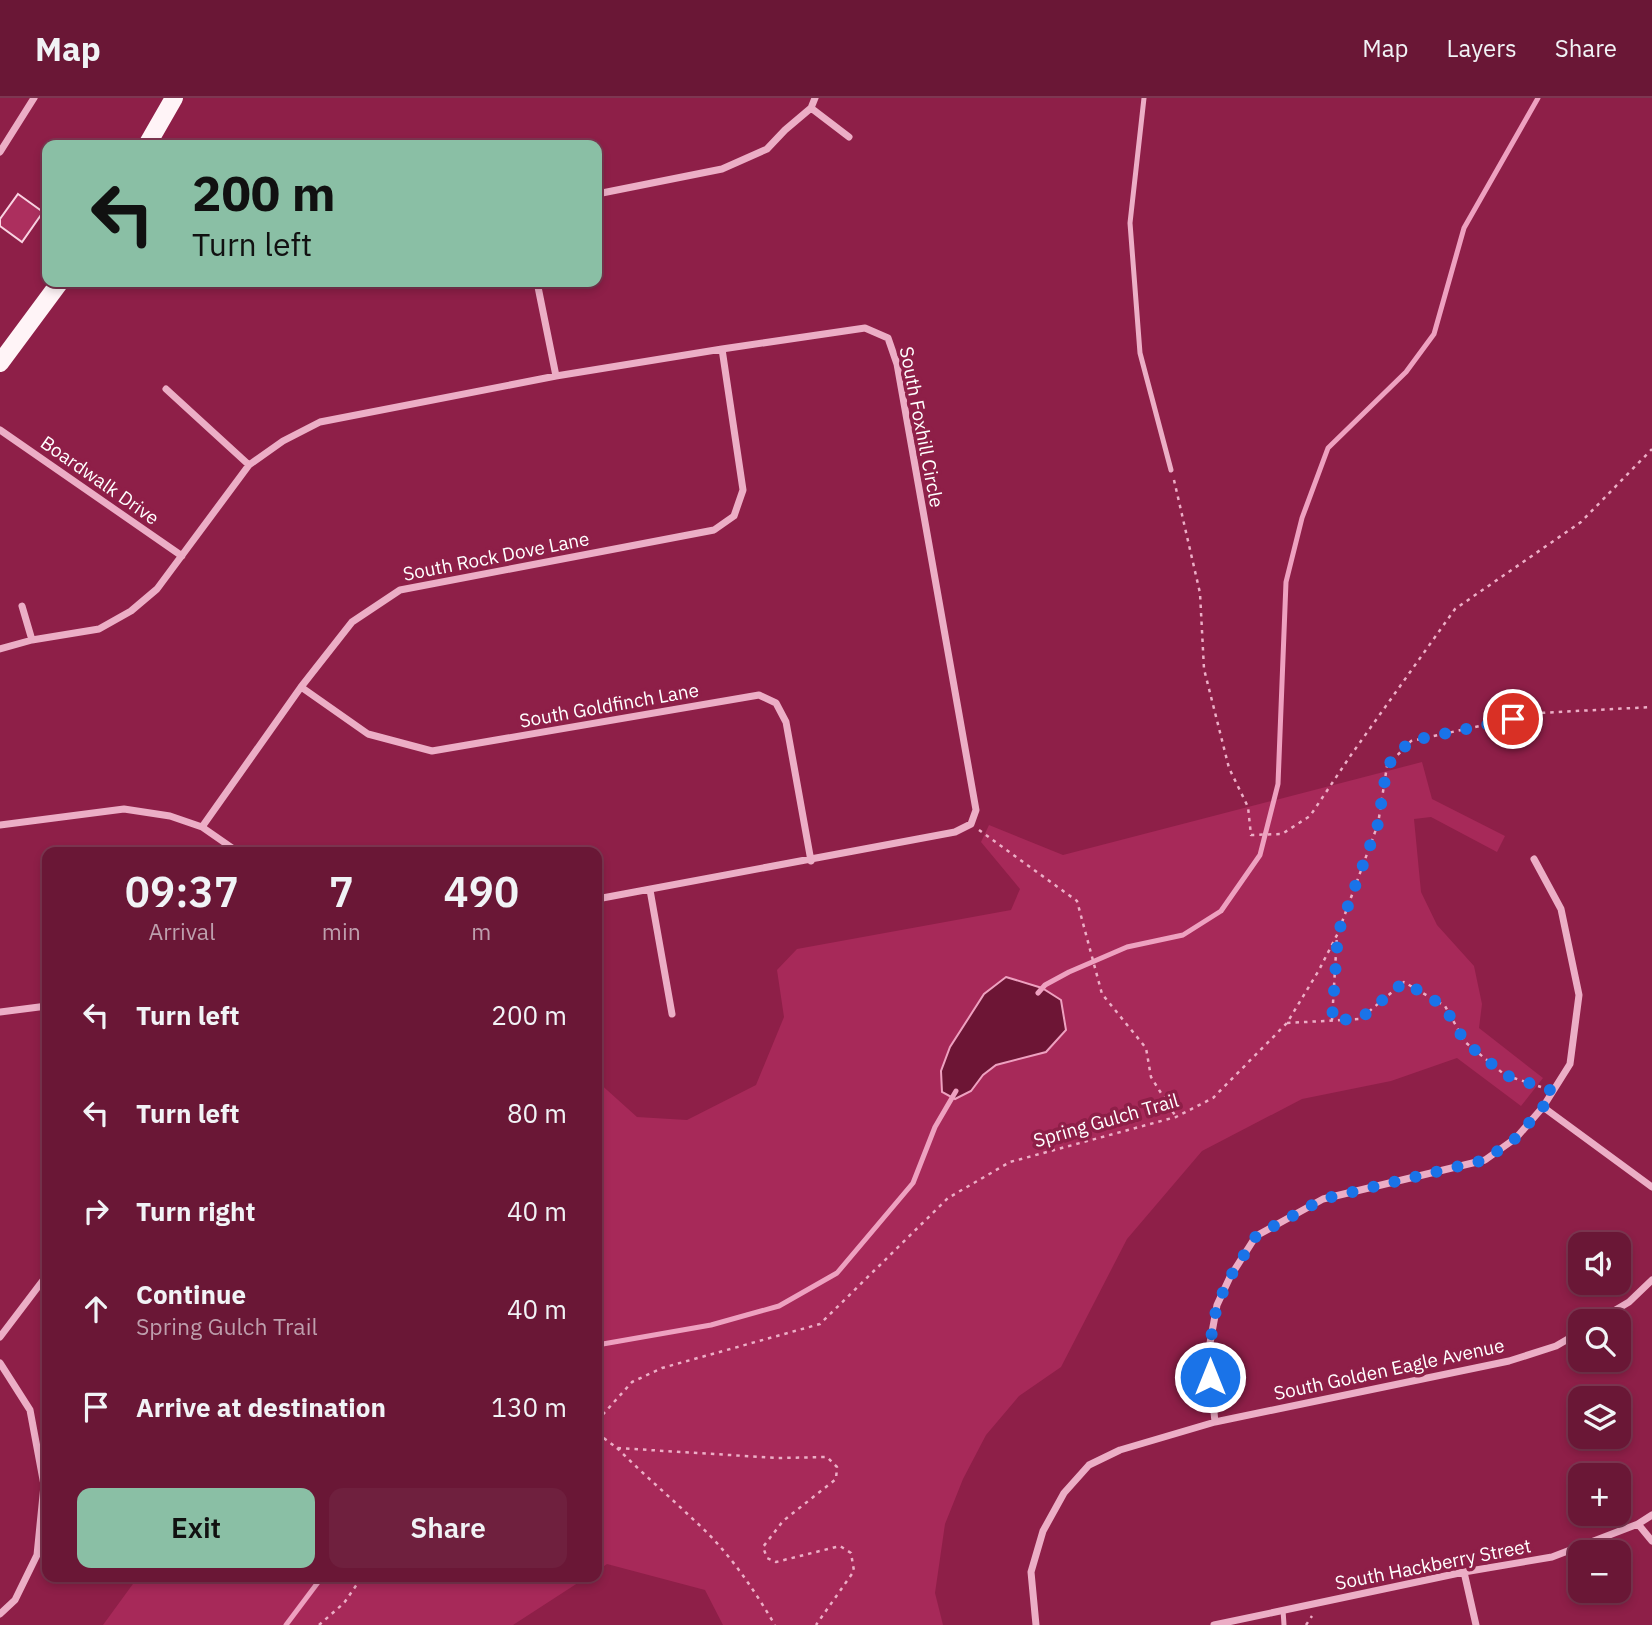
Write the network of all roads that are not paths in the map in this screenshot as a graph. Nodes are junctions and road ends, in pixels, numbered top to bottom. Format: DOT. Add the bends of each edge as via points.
graph roads {
  1 [pos="34,98"];
  2 [pos="174,98"];
  3 [pos="815,98"];
  4 [pos="1144,98"];
  5 [pos="811,108"];
  6 [pos="849,137"];
  7 [pos="150,140"];
  8 [pos="0,152"];
  9 [pos="602,193"];
  10 [pos="56,287"];
  11 [pos="538,287"];
  12 [pos="722,349"];
  13 [pos="0,363"];
  14 [pos="556,376"];
  15 [pos="166,389"];
  16 [pos="0,430"];
  17 [pos="249,465"];
  18 [pos="1171,470"];
  19 [pos="182,556"];
  20 [pos="22,606"];
  21 [pos="32,640"];
  22 [pos="0,649"];
  23 [pos="301,687"];
  24 [pos="0,825"];
  25 [pos="202,827"];
  26 [pos="231,847"];
  27 [pos="1534,859"];
  28 [pos="811,861"];
  29 [pos="650,890"];
  30 [pos="602,898"];
  31 [pos="42,1007"];
  32 [pos="0,1012"];
  33 [pos="672,1014"];
  34 [pos="1543,1107"];
  35 [pos="1652,1187"];
  36 [pos="1652,1280"];
  37 [pos="42,1282"];
  38 [pos="1617,1309"];
  39 [pos="0,1337"];
  40 [pos="1568,1339"];
  41 [pos="0,1363"];
  42 [pos="1215,1422"];
  43 [pos="42,1466"];
  44 [pos="42,1516"];
  45 [pos="1652,1516"];
  46 [pos="1638,1524"];
  47 [pos="1652,1541"];
  48 [pos="1464,1572"];
  49 [pos="1283,1610"];
  50 [pos="0,1614"];
  51 [pos="1036,1625"];
  52 [pos="1214,1625"];
  53 [pos="1284,1625"];
  54 [pos="1476,1625"];
  1 -- 8 [label="street"];
  2 -- 7 [label="main road"];
  3 -- 5 [label="street"];
  4 -- 18 [label="lane" via="1130,223 1140,353"];
  5 -- 6 [label="street"];
  5 -- 9 [label="street" via="767,149 722,169"];
  10 -- 13 [label="main road"];
  11 -- 14 [label="street"];
  12 -- 14 [label="street, South Foxhill Circle"];
  12 -- 23 [label="street, South Rock Dove Lane" via="743,490 734,516 714,530 400,590 352,622"];
  12 -- 28 [label="street, South Foxhill Circle" via="865,328 888,338 897,364 976,810 971,824 955,832"];
  14 -- 17 [label="street, South Foxhill Circle" via="320,422"];
  15 -- 17 [label="street"];
  16 -- 19 [label="street, Boardwalk Drive"];
  17 -- 19 [label="street, South Foxhill Circle"];
  19 -- 21 [label="street, South Foxhill Circle" via="157,589 99,629"];
  20 -- 21 [label="street"];
  21 -- 22 [label="street, South Foxhill Circle"];
  23 -- 25 [label="street, South Rock Dove Lane"];
  23 -- 28 [label="street, South Goldfinch Lane" via="368,734 432,751 759,695 776,703 786,722"];
  24 -- 25 [label="street" via="124,809 170,816"];
  25 -- 26 [label="street"];
  27 -- 34 [label="street" via="1561,909 1578,995 1570,1065"];
  28 -- 29 [label="street"];
  29 -- 30 [label="street"];
  29 -- 33 [label="street"];
  31 -- 32 [label="street"];
  34 -- 35 [label="street"];
  34 -- 42 [label="street" via="1516,1138 1485,1160 1323,1199 1256,1236 1217,1305 1208,1354"];
  36 -- 38 [label="street"];
  37 -- 39 [label="street"];
  40 -- 42 [label="street, South Golden Eagle Avenue" via="1509,1361"];
  41 -- 43 [label="street" via="30,1410"];
  42 -- 51 [label="street, South Golden Eagle Avenue" via="1120,1450 1089,1465 1064,1493 1044,1531 1031,1572"];
  44 -- 50 [label="street" via="37,1555 15,1600"];
  45 -- 46 [label="street, South Hackberry Street"];
  46 -- 47 [label="street"];
  46 -- 48 [label="street, South Hackberry Street" via="1552,1557"];
  48 -- 49 [label="street, South Hackberry Street"];
  48 -- 54 [label="street"];
  49 -- 52 [label="street, South Hackberry Street"];
  49 -- 53 [label="lane"];
}
